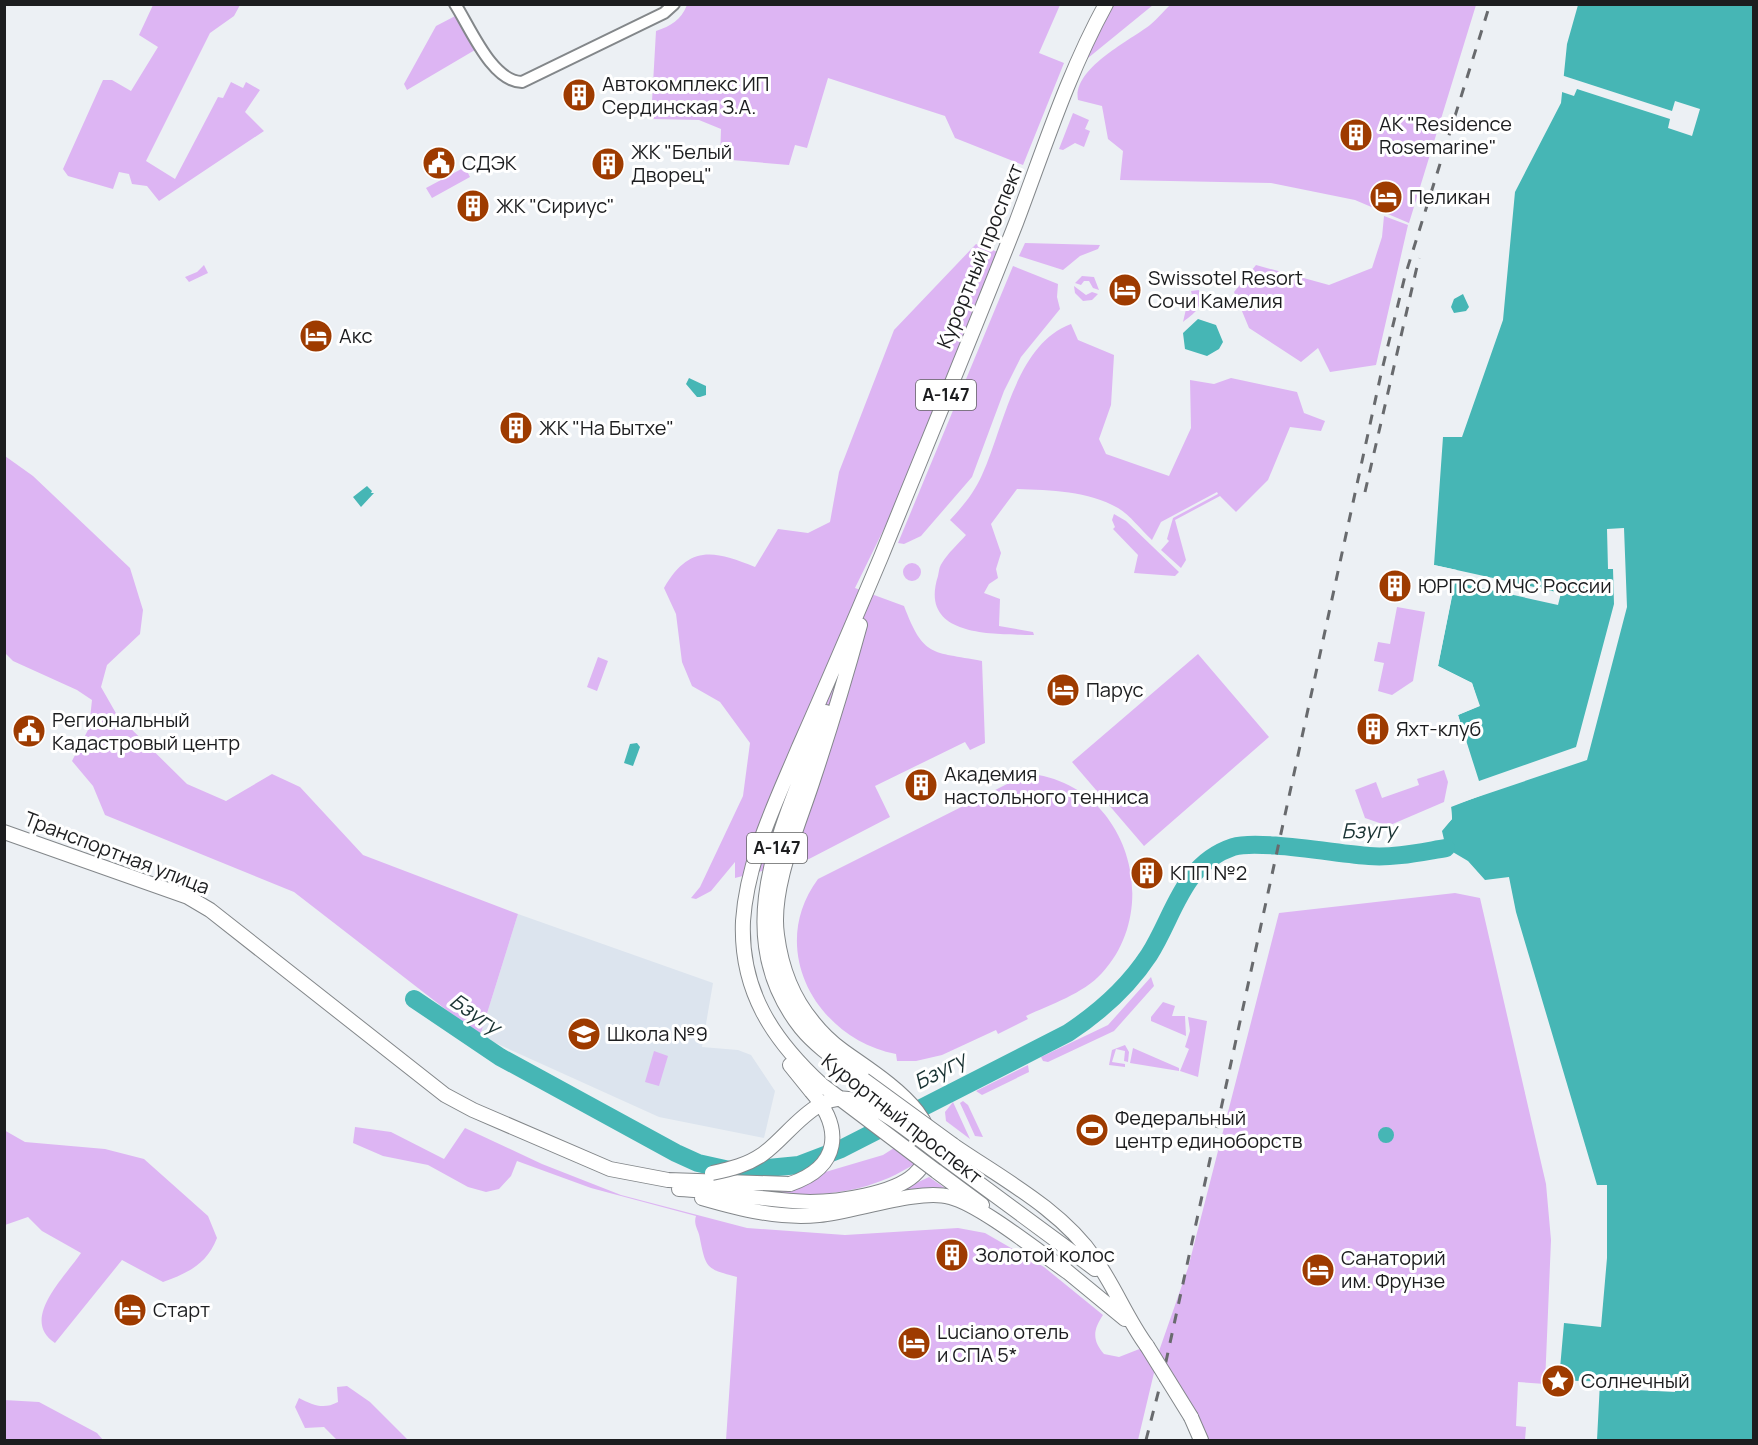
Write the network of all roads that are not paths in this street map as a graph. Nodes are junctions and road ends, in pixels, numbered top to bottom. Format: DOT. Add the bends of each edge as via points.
graph roads {
  1 [pos="456,4"];
  2 [pos="674,4"];
  3 [pos="1106,4"];
  4 [pos="866,597"];
  5 [pos="4,832"];
  6 [pos="817,1088"];
  7 [pos="674,1185"];
  8 [pos="1069,1273"];
  9 [pos="1107,1281"];
  10 [pos="1129,1322"];
  11 [pos="1201,1440"];
  1 -- 2 [label="street" via="496,69 514,82 524,81 635,27"];
  3 -- 4 [label="main road, Курортный проспект / А-147" via="1082,50"];
  4 -- 6 [label="main road, Курортный проспект / А-147" via="774,806 749,882 743,922 753,991 768,1024"];
  4 -- 7 [label="main road, А-147, bridge" via="838,704 781,884 776,932 782,964 807,1015 839,1048 908,1100 927,1130 926,1159 918,1172 901,1184 877,1192 812,1202"];
  4 -- 9 [label="main road, Курортный проспект / А-147, bridge" via="777,848 766,891 762,933 777,986 794,1018 814,1042 1056,1219 1095,1259"];
  5 -- 7 [label="main road, Транспортная улица / А-147" via="188,897 210,910 445,1095 610,1169"];
  6 -- 7 [label="main road, А-147, bridge" via="829,1116 833,1142 821,1167 807,1179 790,1184"];
  6 -- 8 [label="main road, Курортный проспект / А-147, bridge" via="936,1171"];
  7 -- 8 [label="main road, А-147" via="698,1197 752,1211 801,1216 922,1196 950,1197 970,1206"];
  7 -- 9 [label="main road, А-147, bridge" via="683,1173 712,1173 751,1161 822,1103 855,1100 1055,1237"];
  8 -- 10 [label="main road, Курортный проспект / А-147"];
  9 -- 10 [label="main road, Курортный проспект / А-147"];
  10 -- 11 [label="main road, Курортный проспект / А-147, bridge" via="1191,1417"];
}
